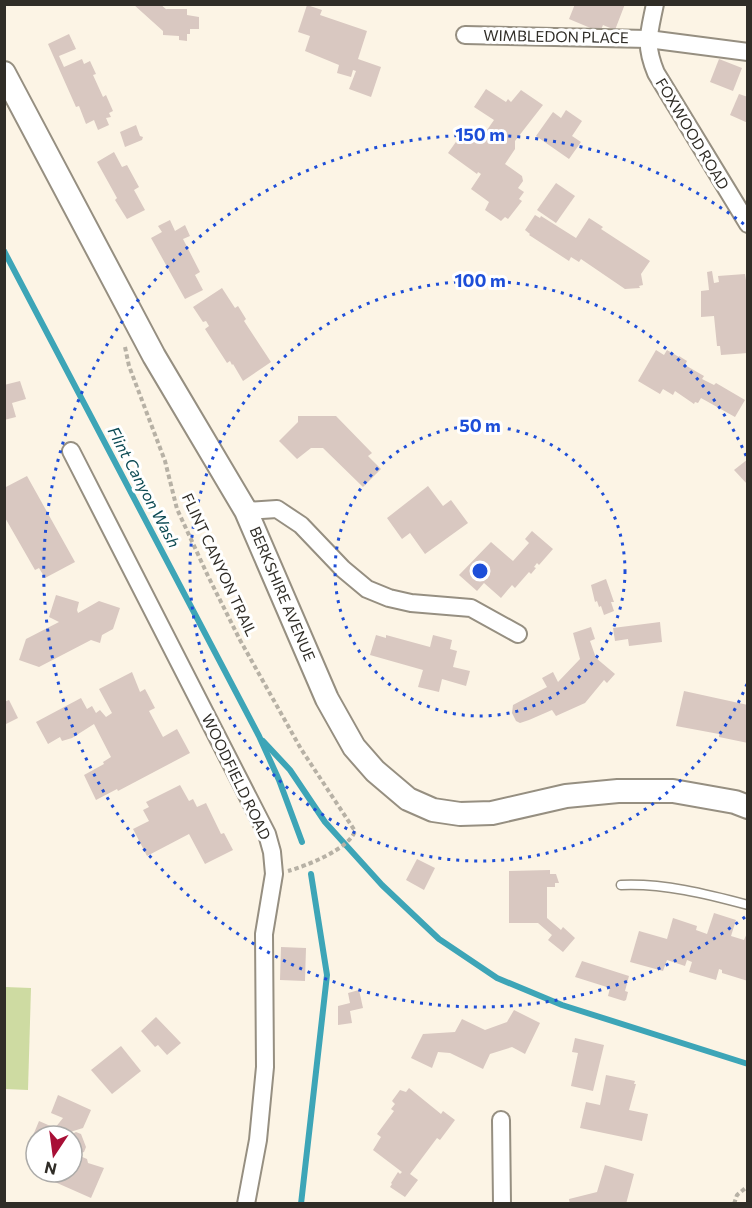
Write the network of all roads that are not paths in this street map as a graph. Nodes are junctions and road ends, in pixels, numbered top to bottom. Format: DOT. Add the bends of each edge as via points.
graph roads {
  1 [pos="655,4"];
  2 [pos="465,35"];
  3 [pos="648,39"];
  4 [pos="747,52"];
  5 [pos="4,73"];
  6 [pos="747,224"];
  7 [pos="71,451"];
  8 [pos="246,511"];
  9 [pos="518,634"];
  10 [pos="747,807"];
  11 [pos="621,885"];
  12 [pos="747,905"];
  13 [pos="501,1120"];
  14 [pos="246,1203"];
  15 [pos="502,1203"];
  1 -- 3 [label="street"];
  2 -- 3 [label="street, WIMBLEDON PLACE"];
  3 -- 4 [label="street, WIMBLEDON PLACE"];
  3 -- 6 [label="street, FOXWOOD ROAD" via="656,73"];
  5 -- 8 [label="street, BERKSHIRE AVENUE" via="154,356"];
  7 -- 14 [label="street, WOODFIELD ROAD" via="267,834 272,852 273,874 264,934 265,1067 258,1140"];
  8 -- 9 [label="street" via="277,509 301,525 367,589 411,603 471,608"];
  8 -- 10 [label="street, BERKSHIRE AVENUE" via="327,699 354,747 408,799 433,810 492,813 566,796 673,790"];
  11 -- 12 [label="lane" via="671,889"];
  13 -- 15 [label="street"];
}
